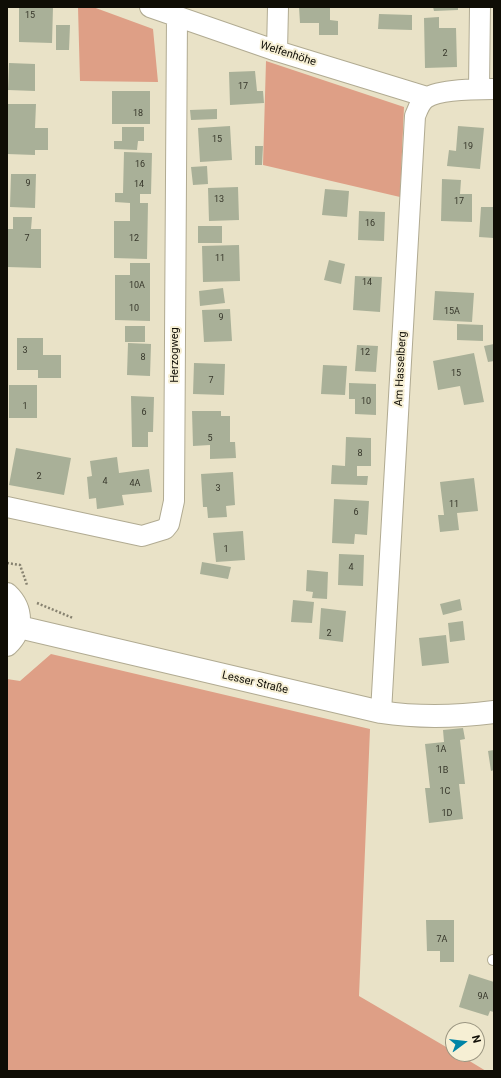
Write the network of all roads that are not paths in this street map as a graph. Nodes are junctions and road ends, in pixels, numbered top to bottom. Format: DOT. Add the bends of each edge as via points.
graph roads {
  1 [pos="150,7"];
  2 [pos="278,7"];
  3 [pos="480,7"];
  4 [pos="177,16"];
  5 [pos="276,51"];
  6 [pos="486,89"];
  7 [pos="427,97"];
  8 [pos="7,507"];
  9 [pos="7,594"];
  10 [pos="19,627"];
  11 [pos="7,645"];
  12 [pos="381,712"];
  13 [pos="494,712"];
  1 -- 4 [label="street, Welfenhöhe"];
  2 -- 5 [label="street"];
  3 -- 6 [label="street"];
  4 -- 5 [label="street, Welfenhöhe"];
  4 -- 8 [label="street, Herzogweg" via="174,501 169,524 165,529 142,536"];
  5 -- 7 [label="street, Welfenhöhe"];
  6 -- 7 [label="street" via="456,90"];
  7 -- 12 [label="street, Am Hasselberg" via="420,103 415,116"];
  9 -- 10 [label="street" via="14,600 19,613"];
  10 -- 11 [label="street" via="14,639"];
  10 -- 12 [label="street, Lesser Straße"];
  12 -- 13 [label="street, Lesser Straße" via="426,717"];
}
